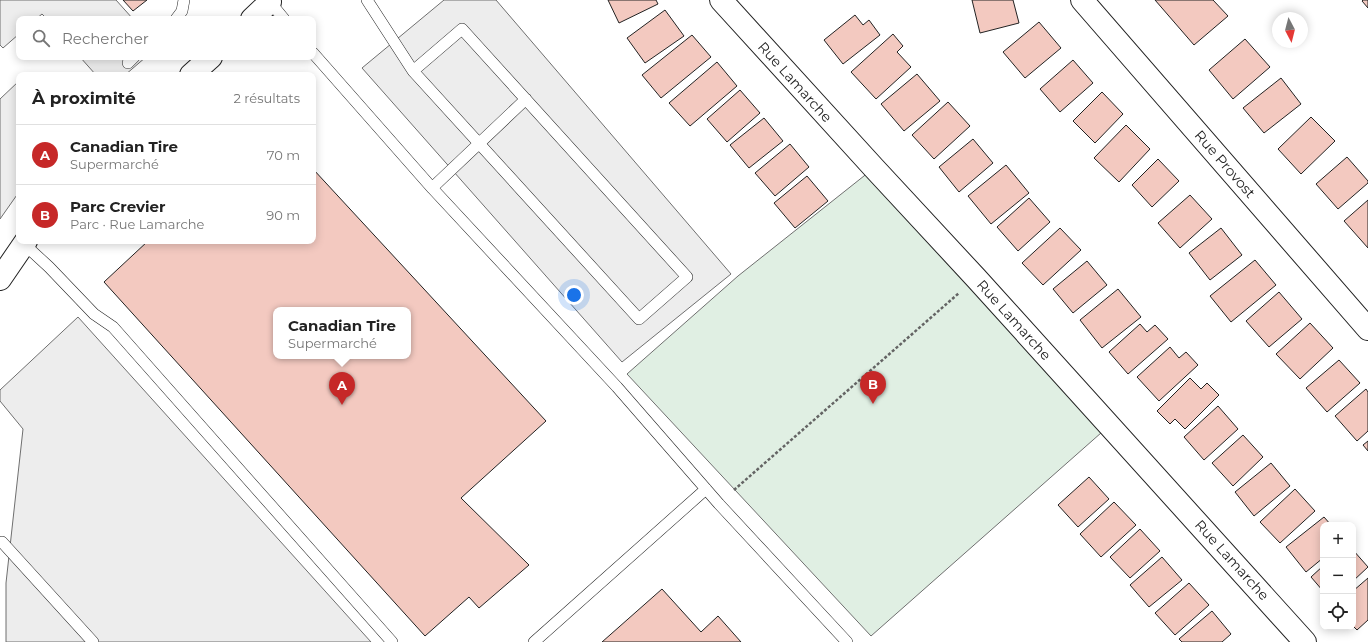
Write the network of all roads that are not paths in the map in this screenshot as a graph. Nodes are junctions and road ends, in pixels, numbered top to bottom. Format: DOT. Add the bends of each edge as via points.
graph roads {
  1 [pos="184,0"];
  2 [pos="366,0"];
  3 [pos="721,0"];
  4 [pos="1082,0"];
  5 [pos="268,1"];
  6 [pos="178,16"];
  7 [pos="255,16"];
  8 [pos="281,16"];
  9 [pos="316,56"];
  10 [pos="208,60"];
  11 [pos="413,71"];
  12 [pos="194,72"];
  13 [pos="526,99"];
  14 [pos="479,144"];
  15 [pos="432,188"];
  16 [pos="24,244"];
  17 [pos="26,244"];
  18 [pos="0,279"];
  19 [pos="1368,329"];
  20 [pos="706,489"];
  21 [pos="2,542"];
  22 [pos="93,642"];
  23 [pos="392,642"];
  24 [pos="534,642"];
  25 [pos="847,642"];
  26 [pos="1305,642"];
  1 -- 6 [label="lane"];
  2 -- 11 [label="lane"];
  3 -- 26 [label="street, Rue Lamarche"];
  4 -- 19 [label="street, Rue Provost"];
  5 -- 7 [label="street"];
  5 -- 8 [label="lane"];
  9 -- 15 [label="lane"];
  10 -- 12 [label="street"];
  11 -- 13 [label="lane" via="462,29"];
  11 -- 14 [label="lane"];
  13 -- 14 [label="lane"];
  13 -- 14 [label="lane" via="687,277 640,319"];
  14 -- 15 [label="lane"];
  15 -- 20 [label="lane" via="617,387"];
  16 -- 18 [label="street"];
  17 -- 23 [label="lane" via="94,314 114,327"];
  20 -- 24 [label="lane"];
  20 -- 25 [label="lane"];
  21 -- 22 [label="lane"];
}
